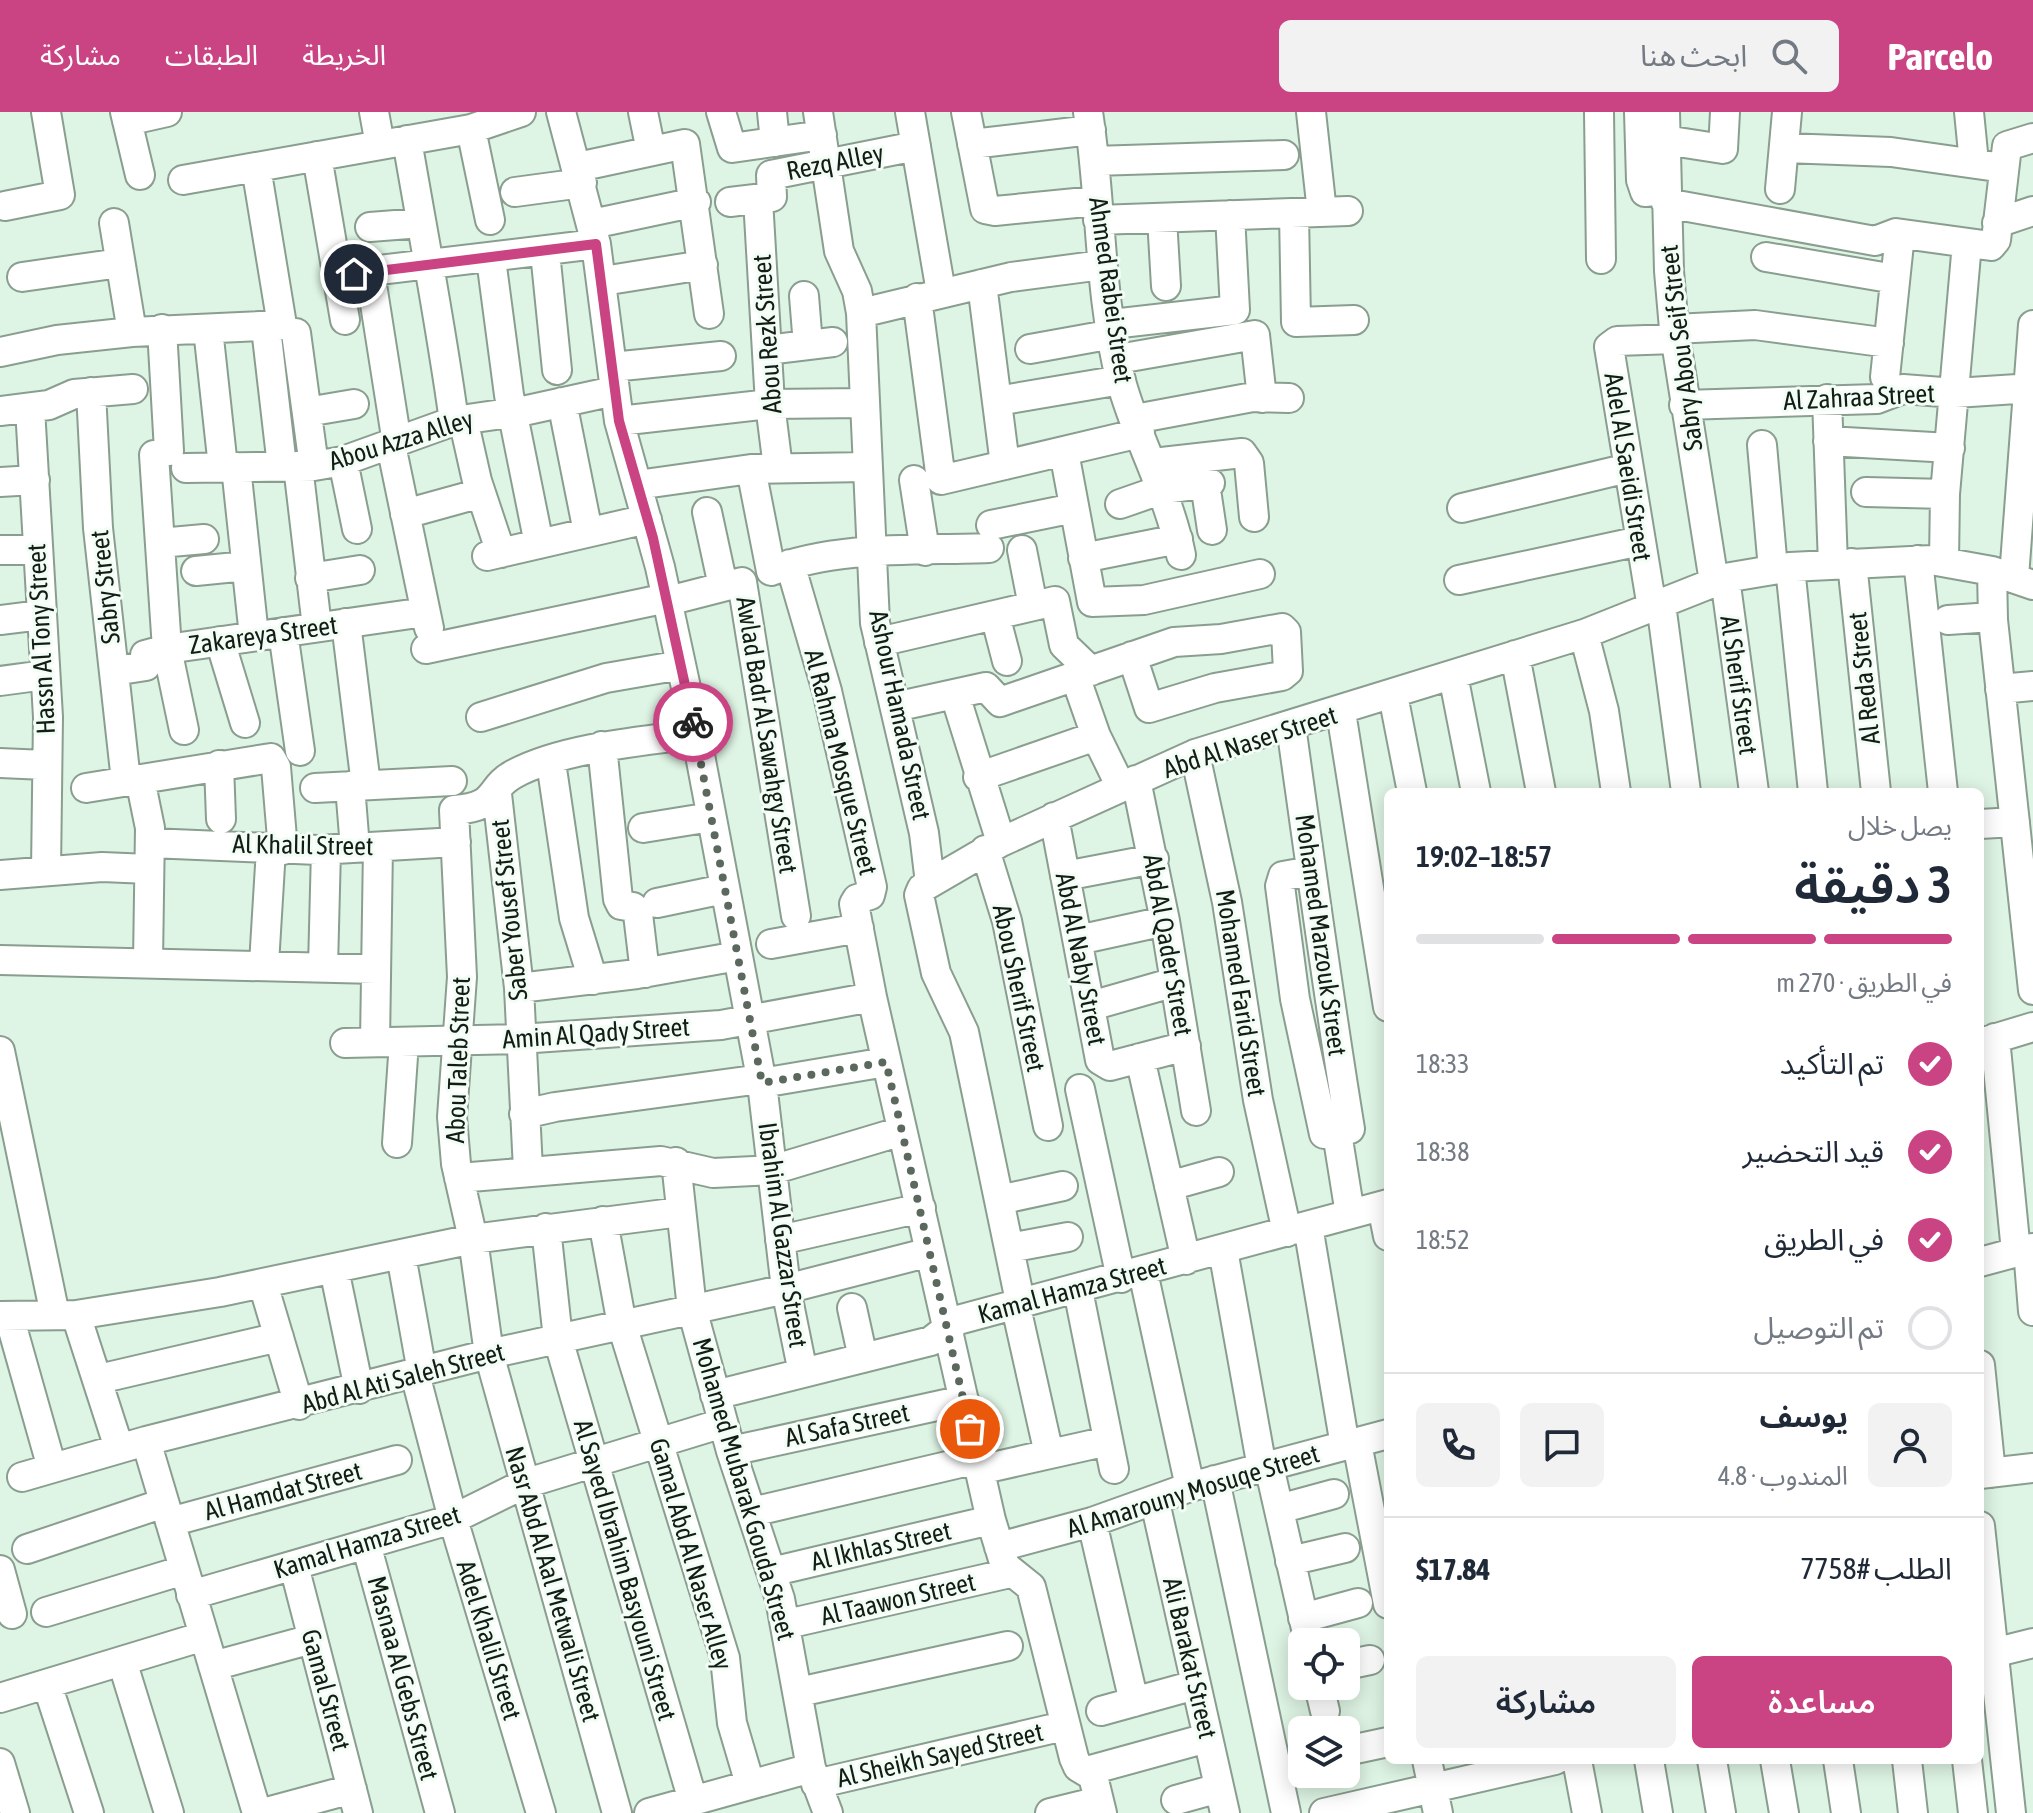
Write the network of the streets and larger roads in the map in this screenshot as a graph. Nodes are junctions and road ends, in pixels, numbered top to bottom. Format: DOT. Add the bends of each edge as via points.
graph roads {
  1 [pos="46,112"];
  2 [pos="167,112"];
  3 [pos="374,112"];
  4 [pos="562,112"];
  5 [pos="643,112"];
  6 [pos="721,112"];
  7 [pos="772,112"];
  8 [pos="910,112"];
  9 [pos="966,112"];
  10 [pos="1311,112"];
  11 [pos="1599,112"];
  12 [pos="1639,112"];
  13 [pos="1725,112"];
  14 [pos="1787,112"];
  15 [pos="1969,112"];
  16 [pos="126,117"];
  17 [pos="495,119"];
  18 [pos="1089,121"];
  19 [pos="820,123"];
  20 [pos="437,124"];
  21 [pos="1665,126"];
  22 [pos="2033,138"];
  23 [pos="775,142"];
  24 [pos="394,143"];
  25 [pos="972,144"];
  26 [pos="916,146"];
  27 [pos="1785,148"];
  28 [pos="651,151"];
  29 [pos="1284,155"];
  30 [pos="317,156"];
  31 [pos="1094,161"];
  32 [pos="1974,163"];
  33 [pos="827,164"];
  34 [pos="256,167"];
  35 [pos="2004,168"];
  36 [pos="140,175"];
  37 [pos="580,175"];
  38 [pos="183,180"];
  39 [pos="1600,183"];
  40 [pos="1780,189"];
  41 [pos="1658,191"];
  42 [pos="515,192"];
  43 [pos="758,199"];
  44 [pos="696,202"];
  45 [pos="730,202"];
  46 [pos="5,206"];
  47 [pos="1097,210"];
  48 [pos="2033,211"];
  49 [pos="1321,212"];
  50 [pos="1230,215"];
  51 [pos="1162,218"];
  52 [pos="490,220"];
  53 [pos="114,223"];
  54 [pos="421,223"];
  55 [pos="1997,223"];
  56 [pos="370,227"];
  57 [pos="594,234"];
  58 [pos="1900,234"];
  59 [pos="1967,243"];
  60 [pos="545,252"];
  61 [pos="1766,257"];
  62 [pos="491,259"];
  63 [pos="1601,259"];
  64 [pos="120,263"];
  65 [pos="703,265"];
  66 [pos="1102,265"];
  67 [pos="429,266"];
  68 [pos="370,272"];
  69 [pos="337,275"];
  70 [pos="22,277"];
  71 [pos="1895,279"];
  72 [pos="603,281"];
  73 [pos="982,284"];
  74 [pos="1166,286"];
  75 [pos="929,295"];
  76 [pos="804,296"];
  77 [pos="861,313"];
  78 [pos="709,314"];
  79 [pos="345,320"];
  80 [pos="1354,320"];
  81 [pos="2033,325"];
  82 [pos="266,328"];
  83 [pos="162,329"];
  84 [pos="208,329"];
  85 [pos="132,332"];
  86 [pos="296,333"];
  87 [pos="1675,334"];
  88 [pos="1889,343"];
  89 [pos="1030,349"];
  90 [pos="1116,349"];
  91 [pos="767,350"];
  92 [pos="0,352"];
  93 [pos="721,356"];
  94 [pos="557,370"];
  95 [pos="1885,377"];
  96 [pos="613,379"];
  97 [pos="133,389"];
  98 [pos="2031,389"];
  99 [pos="91,392"];
  100 [pos="1955,393"];
  101 [pos="1827,399"];
  102 [pos="997,401"];
  103 [pos="562,402"];
  104 [pos="863,403"];
  105 [pos="354,404"];
  106 [pos="770,404"];
  107 [pos="1684,405"];
  108 [pos="30,408"];
  109 [pos="0,411"];
  110 [pos="513,411"];
  111 [pos="307,412"];
  112 [pos="458,420"];
  113 [pos="619,421"];
  114 [pos="1138,426"];
  115 [pos="1828,441"];
  116 [pos="394,444"];
  117 [pos="1762,445"];
  118 [pos="1950,448"];
  119 [pos="1064,452"];
  120 [pos="170,458"];
  121 [pos="343,461"];
  122 [pos="1005,465"];
  123 [pos="298,466"];
  124 [pos="229,467"];
  125 [pos="867,467"];
  126 [pos="764,468"];
  127 [pos="1628,468"];
  128 [pos="1158,476"];
  129 [pos="35,480"];
  130 [pos="914,480"];
  131 [pos="0,482"];
  132 [pos="637,485"];
  133 [pos="1866,492"];
  134 [pos="481,493"];
  135 [pos="1945,494"];
  136 [pos="1120,504"];
  137 [pos="1074,508"];
  138 [pos="1462,508"];
  139 [pos="707,512"];
  140 [pos="405,514"];
  141 [pos="1254,517"];
  142 [pos="647,519"];
  143 [pos="357,529"];
  144 [pos="1212,530"];
  145 [pos="588,532"];
  146 [pos="204,539"];
  147 [pos="1640,541"];
  148 [pos="160,543"];
  149 [pos="539,544"];
  150 [pos="0,550"];
  151 [pos="37,550"];
  152 [pos="1022,550"];
  153 [pos="925,551"];
  154 [pos="875,553"];
  155 [pos="1083,558"];
  156 [pos="1931,561"];
  157 [pos="1842,564"];
  158 [pos="246,566"];
  159 [pos="781,567"];
  160 [pos="1782,568"];
  161 [pos="360,570"];
  162 [pos="196,571"];
  163 [pos="1260,574"];
  164 [pos="310,578"];
  165 [pos="2013,578"];
  166 [pos="1459,580"];
  167 [pos="1719,580"];
  168 [pos="723,586"];
  169 [pos="667,600"];
  170 [pos="1033,606"];
  171 [pos="1656,606"];
  172 [pos="425,612"];
  173 [pos="41,615"];
  174 [pos="995,615"];
  175 [pos="1992,617"];
  176 [pos="0,620"];
  177 [pos="1948,620"];
  178 [pos="346,623"];
  179 [pos="317,627"];
  180 [pos="283,632"];
  181 [pos="1584,634"];
  182 [pos="254,636"];
  183 [pos="220,641"];
  184 [pos="879,642"];
  185 [pos="167,649"];
  186 [pos="1515,655"];
  187 [pos="1132,656"];
  188 [pos="1007,661"];
  189 [pos="681,665"];
  190 [pos="114,671"];
  191 [pos="1083,673"];
  192 [pos="45,675"];
  193 [pos="1453,675"];
  194 [pos="0,681"];
  195 [pos="2033,686"];
  196 [pos="2000,689"];
  197 [pos="955,695"];
  198 [pos="1393,695"];
  199 [pos="895,707"];
  200 [pos="1341,712"];
  201 [pos="481,717"];
  202 [pos="245,723"];
  203 [pos="1291,726"];
  204 [pos="184,730"];
  205 [pos="696,734"];
  206 [pos="1096,736"];
  207 [pos="602,746"];
  208 [pos="300,751"];
  209 [pos="1195,754"];
  210 [pos="2021,761"];
  211 [pos="551,762"];
  212 [pos="0,763"];
  213 [pos="45,765"];
  214 [pos="219,765"];
  215 [pos="978,777"];
  216 [pos="133,780"];
  217 [pos="452,781"];
  218 [pos="1128,783"];
  219 [pos="358,786"];
  220 [pos="86,788"];
  221 [pos="315,788"];
  222 [pos="1411,788"];
  223 [pos="1475,788"];
  224 [pos="1540,788"];
  225 [pos="1615,788"];
  226 [pos="1685,788"];
  227 [pos="1753,788"];
  228 [pos="1812,788"];
  229 [pos="1875,788"];
  230 [pos="1943,788"];
  231 [pos="497,794"];
  232 [pos="711,817"];
  233 [pos="1054,817"];
  234 [pos="221,819"];
  235 [pos="1984,825"];
  236 [pos="643,828"];
  237 [pos="2021,832"];
  238 [pos="456,842"];
  239 [pos="993,846"];
  240 [pos="367,847"];
  241 [pos="277,849"];
  242 [pos="326,850"];
  243 [pos="149,856"];
  244 [pos="1154,859"];
  245 [pos="46,871"];
  246 [pos="0,875"];
  247 [pos="1065,876"];
  248 [pos="930,883"];
  249 [pos="724,889"];
  250 [pos="657,903"];
  251 [pos="2029,910"];
  252 [pos="796,916"];
  253 [pos="1165,921"];
  254 [pos="859,928"];
  255 [pos="1078,940"];
  256 [pos="771,944"];
  257 [pos="738,956"];
  258 [pos="0,960"];
  259 [pos="148,961"];
  260 [pos="264,964"];
  261 [pos="323,967"];
  262 [pos="376,969"];
  263 [pos="645,973"];
  264 [pos="593,980"];
  265 [pos="1175,982"];
  266 [pos="1384,982"];
  267 [pos="519,988"];
  268 [pos="2033,990"];
  269 [pos="872,997"];
  270 [pos="1091,1006"];
  271 [pos="750,1020"];
  272 [pos="2033,1027"];
  273 [pos="520,1039"];
  274 [pos="1988,1040"];
  275 [pos="375,1042"];
  276 [pos="404,1042"];
  277 [pos="457,1042"];
  278 [pos="345,1043"];
  279 [pos="1186,1046"];
  280 [pos="0,1051"];
  281 [pos="1140,1058"];
  282 [pos="886,1062"];
  283 [pos="762,1081"];
  284 [pos="1080,1089"];
  285 [pos="1196,1111"];
  286 [pos="524,1114"];
  287 [pos="1048,1126"];
  288 [pos="902,1131"];
  289 [pos="397,1143"];
  290 [pos="676,1162"];
  291 [pos="528,1170"];
  292 [pos="772,1170"];
  293 [pos="1219,1172"];
  294 [pos="459,1178"];
  295 [pos="1063,1186"];
  296 [pos="1169,1186"];
  297 [pos="999,1200"];
  298 [pos="1384,1205"];
  299 [pos="921,1208"];
  300 [pos="680,1212"];
  301 [pos="1350,1214"];
  302 [pos="603,1221"];
  303 [pos="546,1228"];
  304 [pos="1297,1229"];
  305 [pos="1068,1237"];
  306 [pos="473,1239"];
  307 [pos="780,1240"];
  308 [pos="1009,1248"];
  309 [pos="1223,1250"];
  310 [pos="2026,1250"];
  311 [pos="930,1252"];
  312 [pos="401,1255"];
  313 [pos="1186,1260"];
  314 [pos="1984,1261"];
  315 [pos="334,1269"];
  316 [pos="1132,1275"];
  317 [pos="263,1284"];
  318 [pos="786,1289"];
  319 [pos="1078,1290"];
  320 [pos="1019,1306"];
  321 [pos="852,1308"];
  322 [pos="692,1309"];
  323 [pos="2033,1311"];
  324 [pos="66,1315"];
  325 [pos="4,1316"];
  326 [pos="622,1325"];
  327 [pos="947,1326"];
  328 [pos="279,1337"];
  329 [pos="558,1339"];
  330 [pos="489,1354"];
  331 [pos="863,1358"];
  332 [pos="419,1373"];
  333 [pos="803,1373"];
  334 [pos="99,1379"];
  335 [pos="359,1389"];
  336 [pos="715,1395"];
  337 [pos="964,1400"];
  338 [pos="299,1405"];
  339 [pos="723,1423"];
  340 [pos="1384,1435"];
  341 [pos="659,1444"];
  342 [pos="132,1445"];
  343 [pos="1351,1445"];
  344 [pos="731,1451"];
  345 [pos="1984,1451"];
  346 [pos="1049,1454"];
  347 [pos="397,1460"];
  348 [pos="593,1463"];
  349 [pos="978,1465"];
  350 [pos="1266,1467"];
  351 [pos="52,1468"];
  352 [pos="2033,1468"];
  353 [pos="1985,1473"];
  354 [pos="22,1477"];
  355 [pos="524,1484"];
  356 [pos="1202,1484"];
  357 [pos="1334,1494"];
  358 [pos="1155,1502"];
  359 [pos="1279,1509"];
  360 [pos="167,1512"];
  361 [pos="752,1512"];
  362 [pos="453,1519"];
  363 [pos="991,1520"];
  364 [pos="1092,1522"];
  365 [pos="366,1544"];
  366 [pos="999,1547"];
  367 [pos="1345,1548"];
  368 [pos="27,1549"];
  369 [pos="1290,1561"];
  370 [pos="1984,1565"];
  371 [pos="294,1566"];
  372 [pos="0,1570"];
  373 [pos="771,1572"];
  374 [pos="1010,1573"];
  375 [pos="188,1582"];
  376 [pos="1384,1587"];
  377 [pos="1358,1603"];
  378 [pos="46,1612"];
  379 [pos="12,1614"];
  380 [pos="787,1624"];
  381 [pos="1306,1628"];
  382 [pos="1310,1628"];
  383 [pos="204,1636"];
  384 [pos="312,1639"];
  385 [pos="2033,1643"];
  386 [pos="1008,1646"];
  387 [pos="1993,1653"];
  388 [pos="122,1661"];
  389 [pos="213,1666"];
  390 [pos="47,1684"];
  391 [pos="1195,1685"];
  392 [pos="799,1692"];
  393 [pos="0,1698"];
  394 [pos="1134,1702"];
  395 [pos="1101,1711"];
  396 [pos="1064,1726"];
  397 [pos="1207,1738"];
  398 [pos="1384,1743"];
  399 [pos="1360,1748"];
  400 [pos="0,1763"];
  401 [pos="1428,1764"];
  402 [pos="1543,1764"];
  403 [pos="1578,1764"];
  404 [pos="1650,1764"];
  405 [pos="1713,1764"];
  406 [pos="1776,1764"];
  407 [pos="1839,1764"];
  408 [pos="1907,1764"];
  409 [pos="1967,1764"];
  410 [pos="1087,1771"];
  411 [pos="813,1776"];
  412 [pos="750,1784"];
  413 [pos="1176,1800"];
  414 [pos="1435,1800"];
  415 [pos="355,1801"];
  416 [pos="693,1801"];
  417 [pos="1222,1801"];
  418 [pos="725,1803"];
  419 [pos="1100,1807"];
  420 [pos="15,1813"];
  421 [pos="89,1813"];
  422 [pos="169,1813"];
  423 [pos="257,1813"];
  424 [pos="263,1813"];
  425 [pos="440,1813"];
  426 [pos="541,1813"];
  427 [pos="617,1813"];
  428 [pos="649,1813"];
  429 [pos="828,1813"];
  430 [pos="1050,1813"];
  431 [pos="1286,1813"];
  432 [pos="1324,1813"];
  433 [pos="1587,1813"];
  434 [pos="1658,1813"];
  435 [pos="1721,1813"];
  436 [pos="1784,1813"];
  437 [pos="1846,1813"];
  438 [pos="1913,1813"];
  439 [pos="1973,1813"];
  440 [pos="2011,1813"];
  1 -- 46 [label="street" via="60,195"];
  2 -- 16 [label="street"];
  3 -- 24 [label="street"];
  4 -- 37 [label="street, Ibrahim Al Gazzar Street"];
  5 -- 28 [label="street"];
  6 -- 23 [label="street" via="732,148"];
  7 -- 23 [label="street"];
  8 -- 26 [label="street"];
  9 -- 25 [label="street"];
  10 -- 49 [label="street"];
  11 -- 39 [label="street"];
  12 -- 41 [label="street"];
  13 -- 21 [label="street" via="1723,149"];
  14 -- 27 [label="street"];
  15 -- 32 [label="street"];
  16 -- 36 [label="street"];
  17 -- 20 [label="street"];
  17 -- 52 [label="street"];
  18 -- 25 [label="street"];
  18 -- 31 [label="street, Ahmed Rabei Street"];
  19 -- 23 [label="street"];
  19 -- 33 [label="street, Ashour Hamada Street"];
  20 -- 24 [label="street"];
  21 -- 41 [label="street, Sabry Abou Seif Street"];
  22 -- 35 [label="street" via="2009,144"];
  24 -- 30 [label="street"];
  24 -- 54 [label="street"];
  25 -- 47 [label="street" via="985,209"];
  26 -- 33 [label="street, Rezq Alley"];
  26 -- 75 [label="street"];
  27 -- 32 [label="street" via="1891,152"];
  27 -- 40 [label="street"];
  28 -- 37 [label="street"];
  28 -- 44 [label="street" via="685,144"];
  29 -- 31 [label="street"];
  30 -- 34 [label="street"];
  30 -- 69 [label="street"];
  31 -- 47 [label="street, Ahmed Rabei Street"];
  32 -- 35 [label="street"];
  33 -- 43 [label="street, Rezq Alley" via="770,175 772,196"];
  33 -- 77 [label="street, Ashour Hamada Street" via="839,251"];
  34 -- 38 [label="street"];
  34 -- 82 [label="street" via="282,323"];
  35 -- 55 [label="street"];
  37 -- 42 [label="street"];
  37 -- 57 [label="street, Ibrahim Al Gazzar Street"];
  39 -- 41 [label="street"];
  39 -- 63 [label="street"];
  41 -- 58 [label="street" via="1875,241"];
  41 -- 87 [label="street, Sabry Abou Seif Street"];
  43 -- 45 [label="street, Rezq Alley"];
  43 -- 91 [label="street, Abou Rezk Street"];
  44 -- 57 [label="street"];
  44 -- 65 [label="street"];
  47 -- 51 [label="street"];
  47 -- 66 [label="street, Ahmed Rabei Street"];
  48 -- 55 [label="street"];
  49 -- 50 [label="street"];
  49 -- 80 [label="street" via="1296,322"];
  50 -- 51 [label="street"];
  50 -- 90 [label="street" via="1234,311"];
  51 -- 74 [label="street"];
  53 -- 64 [label="street"];
  54 -- 56 [label="street"];
  54 -- 67 [label="street"];
  55 -- 59 [label="street" via="1994,244"];
  57 -- 60 [label="street"];
  57 -- 72 [label="street, Ibrahim Al Gazzar Street"];
  58 -- 59 [label="street"];
  58 -- 71 [label="street"];
  59 -- 100 [label="street"];
  60 -- 62 [label="street"];
  60 -- 94 [label="street"];
  61 -- 71 [label="street"];
  62 -- 67 [label="street"];
  62 -- 110 [label="street"];
  64 -- 70 [label="street"];
  64 -- 85 [label="street"];
  65 -- 72 [label="street"];
  65 -- 78 [label="street"];
  66 -- 73 [label="street"];
  66 -- 90 [label="street, Ahmed Rabei Street"];
  67 -- 68 [label="street"];
  67 -- 112 [label="street"];
  68 -- 69 [label="street"];
  68 -- 116 [label="street"];
  69 -- 79 [label="street"];
  71 -- 88 [label="street"];
  72 -- 96 [label="street, Ibrahim Al Gazzar Street"];
  73 -- 75 [label="street"];
  73 -- 102 [label="street"];
  75 -- 77 [label="street"];
  75 -- 122 [label="street" via="941,480"];
  76 -- 91 [label="street" via="821,344"];
  77 -- 104 [label="street, Ashour Hamada Street"];
  81 -- 98 [label="street"];
  82 -- 84 [label="street"];
  82 -- 123 [label="street"];
  83 -- 84 [label="street"];
  83 -- 85 [label="street"];
  83 -- 120 [label="street"];
  84 -- 124 [label="street"];
  85 -- 92 [label="street"];
  86 -- 111 [label="street"];
  87 -- 88 [label="street" via="1755,325"];
  87 -- 107 [label="street, Sabry Abou Seif Street"];
  87 -- 127 [label="street, Adel Al Saeidi Street" via="1617,341 1609,347"];
  88 -- 95 [label="street"];
  89 -- 90 [label="street"];
  90 -- 102 [label="street"];
  90 -- 114 [label="street, Ahmed Rabei Street"];
  90 -- 114 [label="street" via="1255,335 1275,398"];
  91 -- 106 [label="street, Abou Rezk Street"];
  93 -- 96 [label="street, Abou Azza Alley"];
  96 -- 103 [label="street, Abou Azza Alley"];
  96 -- 113 [label="street, Ibrahim Al Gazzar Street"];
  97 -- 99 [label="street"];
  98 -- 100 [label="street, Al Zahraa Street"];
  98 -- 165 [label="street"];
  99 -- 108 [label="street"];
  99 -- 190 [label="street, Sabry Street" via="98,528"];
  100 -- 101 [label="street, Al Zahraa Street" via="1903,389 1877,399"];
  100 -- 118 [label="street"];
  101 -- 107 [label="street, Al Zahraa Street"];
  101 -- 115 [label="street, Al Reda Street"];
  102 -- 122 [label="street"];
  103 -- 110 [label="street, Abou Azza Alley"];
  103 -- 145 [label="street"];
  104 -- 106 [label="street"];
  104 -- 125 [label="street, Ashour Hamada Street"];
  105 -- 111 [label="street"];
  106 -- 113 [label="street"];
  106 -- 126 [label="street, Abou Rezk Street"];
  107 -- 167 [label="street, Sabry Abou Seif Street"];
  108 -- 109 [label="street"];
  108 -- 129 [label="street, Hassn Al Tony Street"];
  110 -- 112 [label="street, Abou Azza Alley"];
  110 -- 149 [label="street"];
  111 -- 123 [label="street"];
  112 -- 116 [label="street, Abou Azza Alley"];
  112 -- 134 [label="street"];
  113 -- 132 [label="street, Ibrahim Al Gazzar Street"];
  114 -- 119 [label="street"];
  114 -- 128 [label="street, Ahmed Rabei Street"];
  115 -- 118 [label="street"];
  115 -- 157 [label="street, Al Reda Street"];
  116 -- 121 [label="street, Abou Azza Alley"];
  116 -- 140 [label="street"];
  117 -- 160 [label="street"];
  118 -- 135 [label="street"];
  119 -- 122 [label="street"];
  119 -- 137 [label="street"];
  120 -- 124 [label="street, Abou Azza Alley"];
  120 -- 148 [label="street"];
  121 -- 123 [label="street, Abou Azza Alley"];
  121 -- 143 [label="street"];
  123 -- 124 [label="street, Abou Azza Alley"];
  123 -- 164 [label="street"];
  124 -- 158 [label="street"];
  125 -- 126 [label="street"];
  125 -- 154 [label="street, Ashour Hamada Street"];
  126 -- 132 [label="street"];
  126 -- 159 [label="street, Al Rahma Mosque Street"];
  127 -- 138 [label="street"];
  127 -- 147 [label="street, Adel Al Saeidi Street"];
  128 -- 136 [label="street"];
  128 -- 141 [label="street" via="1242,453 1249,463"];
  128 -- 144 [label="street" via="1207,483"];
  128 -- 155 [label="street, Ahmed Rabei Street" via="1180,547"];
  129 -- 131 [label="street"];
  129 -- 151 [label="street, Hassn Al Tony Street"];
  130 -- 153 [label="street"];
  132 -- 142 [label="street, Ibrahim Al Gazzar Street"];
  133 -- 135 [label="street"];
  134 -- 140 [label="street"];
  134 -- 149 [label="street" via="494,554"];
  135 -- 156 [label="street"];
  137 -- 153 [label="street" via="990,537"];
  137 -- 155 [label="street"];
  139 -- 168 [label="street"];
  140 -- 172 [label="street"];
  142 -- 145 [label="street"];
  142 -- 169 [label="street, Ibrahim Al Gazzar Street"];
  145 -- 149 [label="street"];
  146 -- 148 [label="street"];
  147 -- 166 [label="street"];
  147 -- 171 [label="street, Adel Al Saeidi Street"];
  148 -- 185 [label="street"];
  150 -- 151 [label="street"];
  151 -- 173 [label="street, Hassn Al Tony Street"];
  152 -- 170 [label="street"];
  153 -- 154 [label="street"];
  154 -- 159 [label="street"];
  154 -- 184 [label="street, Ashour Hamada Street"];
  155 -- 163 [label="street" via="1090,598 1096,604 1144,600"];
  156 -- 157 [label="street, Abd Al Naser Street"];
  156 -- 165 [label="street, Abd Al Naser Street"];
  156 -- 230 [label="street"];
  157 -- 160 [label="street, Abd Al Naser Street"];
  157 -- 229 [label="street, Al Reda Street"];
  158 -- 162 [label="street"];
  158 -- 182 [label="street"];
  159 -- 254 [label="street, Al Rahma Mosque Street" via="827,691 872,887 870,895 855,901"];
  160 -- 167 [label="street, Abd Al Naser Street"];
  160 -- 228 [label="street"];
  161 -- 164 [label="street"];
  164 -- 179 [label="street"];
  165 -- 175 [label="street"];
  167 -- 171 [label="street, Abd Al Naser Street"];
  167 -- 227 [label="street, Al Sherif Street"];
  168 -- 169 [label="street, Awlad Badr Al Sawahgy Street"];
  168 -- 252 [label="street, Awlad Badr Al Sawahgy Street" via="742,582"];
  169 -- 172 [label="street, Awlad Badr Al Sawahgy Street" via="430,649"];
  169 -- 189 [label="street, Ibrahim Al Gazzar Street"];
  170 -- 174 [label="street"];
  170 -- 191 [label="street" via="1057,602 1064,645"];
  171 -- 181 [label="street, Abd Al Naser Street"];
  171 -- 226 [label="street, Adel Al Saeidi Street"];
  172 -- 178 [label="street, Zakareya Street"];
  173 -- 176 [label="street"];
  173 -- 192 [label="street, Hassn Al Tony Street"];
  174 -- 184 [label="street"];
  174 -- 188 [label="street"];
  175 -- 177 [label="street"];
  175 -- 196 [label="street"];
  178 -- 179 [label="street, Zakareya Street"];
  178 -- 219 [label="street"];
  179 -- 180 [label="street, Zakareya Street"];
  180 -- 182 [label="street, Zakareya Street"];
  180 -- 208 [label="street"];
  181 -- 186 [label="street, Abd Al Naser Street"];
  181 -- 225 [label="street" via="1604,711"];
  182 -- 183 [label="street, Zakareya Street"];
  183 -- 185 [label="street, Zakareya Street"];
  183 -- 202 [label="street"];
  184 -- 199 [label="street, Ashour Hamada Street"];
  185 -- 190 [label="street, Zakareya Street" via="145,655 146,666"];
  185 -- 204 [label="street"];
  186 -- 193 [label="street, Abd Al Naser Street"];
  186 -- 224 [label="street"];
  187 -- 187 [label="street" via="1180,641 1282,628 1286,632 1285,675 1149,708"];
  187 -- 191 [label="street"];
  189 -- 201 [label="street" via="606,678"];
  189 -- 205 [label="street, Ibrahim Al Gazzar Street"];
  190 -- 216 [label="street, Sabry Street"];
  191 -- 197 [label="street" via="1000,702 986,687"];
  191 -- 206 [label="street, Abd Al Qader Street"];
  192 -- 194 [label="street"];
  192 -- 213 [label="street, Hassn Al Tony Street"];
  193 -- 198 [label="street, Abd Al Naser Street"];
  193 -- 223 [label="street"];
  195 -- 196 [label="street"];
  196 -- 210 [label="street"];
  197 -- 199 [label="street"];
  197 -- 215 [label="street, Abou Sherif Street"];
  198 -- 200 [label="street, Abd Al Naser Street"];
  198 -- 222 [label="street"];
  199 -- 248 [label="street, Ashour Hamada Street"];
  200 -- 203 [label="street, Abd Al Naser Street"];
  200 -- 266 [label="street"];
  203 -- 209 [label="street, Abd Al Naser Street"];
  203 -- 301 [label="street, Mohamed Marzouk Street" via="1311,871 1287,873 1280,886 1320,1130 1337,1133"];
  205 -- 207 [label="street"];
  205 -- 232 [label="street, Ibrahim Al Gazzar Street"];
  206 -- 215 [label="street"];
  206 -- 218 [label="street, Abd Al Qader Street"];
  207 -- 211 [label="street"];
  207 -- 263 [label="street" via="618,899 638,914"];
  209 -- 218 [label="street, Abd Al Naser Street"];
  209 -- 304 [label="street, Mohamed Farid Street" via="1227,902 1258,1100"];
  210 -- 237 [label="street"];
  211 -- 231 [label="street" via="514,774"];
  211 -- 264 [label="street" via="574,918"];
  212 -- 213 [label="street"];
  213 -- 245 [label="street, Hassn Al Tony Street"];
  214 -- 216 [label="street"];
  214 -- 234 [label="street"];
  214 -- 241 [label="street" via="266,758 275,762"];
  215 -- 239 [label="street, Abou Sherif Street"];
  216 -- 220 [label="street"];
  216 -- 243 [label="street, Sabry Street" via="148,804"];
  217 -- 219 [label="street"];
  218 -- 233 [label="street, Abd Al Naser Street"];
  218 -- 244 [label="street, Abd Al Qader Street"];
  219 -- 221 [label="street"];
  219 -- 240 [label="street"];
  231 -- 238 [label="street, Abou Taleb Street" via="470,809 454,810"];
  231 -- 267 [label="street, Saber Yousef Street"];
  232 -- 236 [label="street"];
  232 -- 249 [label="street, Ibrahim Al Gazzar Street"];
  233 -- 239 [label="street, Abd Al Naser Street"];
  233 -- 247 [label="street, Abd Al Naby Street"];
  235 -- 237 [label="street"];
  237 -- 251 [label="street"];
  238 -- 240 [label="street, Al Khalil Street"];
  238 -- 277 [label="street, Abou Taleb Street" via="462,977"];
  239 -- 248 [label="street, Abd Al Naser Street"];
  239 -- 287 [label="street, Abou Sherif Street"];
  240 -- 242 [label="street, Al Khalil Street"];
  240 -- 262 [label="street"];
  241 -- 242 [label="street, Al Khalil Street"];
  241 -- 243 [label="street, Al Khalil Street"];
  241 -- 260 [label="street"];
  242 -- 261 [label="street"];
  243 -- 245 [label="street, Al Khalil Street" via="102,867"];
  243 -- 259 [label="street, Sabry Street"];
  244 -- 247 [label="street"];
  244 -- 253 [label="street, Abd Al Qader Street"];
  245 -- 246 [label="street, Al Khalil Street"];
  247 -- 255 [label="street, Abd Al Naby Street"];
  248 -- 297 [label="street, Ashour Hamada Street" via="919,895 941,986 964,1032"];
  249 -- 250 [label="street"];
  249 -- 257 [label="street, Ibrahim Al Gazzar Street"];
  251 -- 268 [label="street"];
  253 -- 255 [label="street"];
  253 -- 265 [label="street, Abd Al Qader Street"];
  254 -- 256 [label="street"];
  254 -- 269 [label="street, Al Rahma Mosque Street"];
  255 -- 270 [label="street, Abd Al Naby Street"];
  257 -- 263 [label="street"];
  257 -- 271 [label="street, Ibrahim Al Gazzar Street"];
  258 -- 259 [label="street"];
  259 -- 260 [label="street"];
  260 -- 261 [label="street"];
  261 -- 262 [label="street"];
  262 -- 275 [label="street"];
  263 -- 264 [label="street"];
  264 -- 267 [label="street"];
  265 -- 270 [label="street"];
  265 -- 279 [label="street, Abd Al Qader Street"];
  267 -- 273 [label="street, Saber Yousef Street"];
  269 -- 271 [label="street, Amin Al Qady Street"];
  269 -- 282 [label="street, Al Rahma Mosque Street"];
  270 -- 281 [label="street, Abd Al Naby Street" via="1102,1062 1110,1066"];
  271 -- 273 [label="street, Amin Al Qady Street"];
  271 -- 283 [label="street, Ibrahim Al Gazzar Street"];
  272 -- 274 [label="street"];
  273 -- 277 [label="street, Amin Al Qady Street"];
  273 -- 286 [label="street, Saber Yousef Street"];
  274 -- 310 [label="street"];
  275 -- 276 [label="street, Amin Al Qady Street"];
  275 -- 278 [label="street, Amin Al Qady Street"];
  276 -- 277 [label="street, Amin Al Qady Street"];
  276 -- 289 [label="street"];
  277 -- 294 [label="street, Abou Taleb Street" via="452,1117"];
  279 -- 281 [label="street, Abd Al Naby Street"];
  279 -- 285 [label="street, Abd Al Qader Street"];
  280 -- 324 [label="street"];
  281 -- 296 [label="street"];
  282 -- 283 [label="street"];
  282 -- 288 [label="street, Al Rahma Mosque Street"];
  283 -- 286 [label="street"];
  283 -- 292 [label="street, Ibrahim Al Gazzar Street"];
  284 -- 316 [label="street"];
  286 -- 291 [label="street, Saber Yousef Street"];
  288 -- 292 [label="street"];
  288 -- 299 [label="street, Al Rahma Mosque Street"];
  290 -- 291 [label="street"];
  290 -- 292 [label="street" via="713,1173"];
  290 -- 300 [label="street, Mohamed Mubarak Gouda Street"];
  291 -- 294 [label="street"];
  292 -- 307 [label="street, Ibrahim Al Gazzar Street"];
  293 -- 296 [label="street"];
  294 -- 306 [label="street, Abou Taleb Street"];
  295 -- 297 [label="street"];
  296 -- 313 [label="street"];
  297 -- 308 [label="street, Ashour Hamada Street"];
  298 -- 301 [label="street, Kamal Hamza Street"];
  299 -- 307 [label="street"];
  299 -- 311 [label="street, Al Rahma Mosque Street"];
  300 -- 302 [label="street"];
  300 -- 322 [label="street, Mohamed Mubarak Gouda Street"];
  301 -- 304 [label="street, Kamal Hamza Street"];
  302 -- 303 [label="street"];
  302 -- 326 [label="street, Gamal Abd Al Naser Alley"];
  303 -- 306 [label="street"];
  303 -- 329 [label="street, Al Sayed Ibrahim Basyouni Street"];
  304 -- 309 [label="street, Kamal Hamza Street"];
  304 -- 343 [label="street, Mohamed Farid Street"];
  305 -- 308 [label="street"];
  306 -- 312 [label="street"];
  306 -- 330 [label="street, Abou Taleb Street"];
  307 -- 318 [label="street, Ibrahim Al Gazzar Street"];
  308 -- 320 [label="street, Ashour Hamada Street"];
  309 -- 313 [label="street, Kamal Hamza Street"];
  309 -- 350 [label="street"];
  310 -- 314 [label="street"];
  310 -- 323 [label="street"];
  311 -- 318 [label="street, Abd Al Ati Saleh Street"];
  311 -- 327 [label="street, Al Rahma Mosque Street"];
  312 -- 315 [label="street"];
  312 -- 332 [label="street, Adel Khalil Street"];
  313 -- 316 [label="street, Kamal Hamza Street"];
  315 -- 317 [label="street"];
  315 -- 335 [label="street"];
  316 -- 319 [label="street, Kamal Hamza Street"];
  316 -- 356 [label="street"];
  317 -- 324 [label="street"];
  317 -- 328 [label="street"];
  318 -- 322 [label="street, Abd Al Ati Saleh Street"];
  318 -- 333 [label="street, Ibrahim Al Gazzar Street"];
  319 -- 320 [label="street, Kamal Hamza Street"];
  319 -- 346 [label="street" via="1111,1455"];
  320 -- 327 [label="street, Kamal Hamza Street"];
  320 -- 346 [label="street, Ashour Hamada Street"];
  321 -- 331 [label="street"];
  322 -- 326 [label="street, Abd Al Ati Saleh Street"];
  322 -- 336 [label="street, Mohamed Mubarak Gouda Street"];
  324 -- 325 [label="street"];
  324 -- 334 [label="street"];
  325 -- 351 [label="street"];
  326 -- 329 [label="street, Abd Al Ati Saleh Street"];
  326 -- 341 [label="street, Gamal Abd Al Naser Alley"];
  327 -- 331 [label="street, Kamal Hamza Street" via="931,1341"];
  327 -- 337 [label="street, Al Rahma Mosque Street"];
  328 -- 334 [label="street"];
  328 -- 338 [label="street"];
  329 -- 330 [label="street, Abd Al Ati Saleh Street"];
  329 -- 348 [label="street, Al Sayed Ibrahim Basyouni Street"];
  330 -- 332 [label="street, Abd Al Ati Saleh Street"];
  330 -- 355 [label="street, Nasr Abd Al Aal Metwali Street"];
  331 -- 333 [label="street, Kamal Hamza Street"];
  332 -- 335 [label="street, Abd Al Ati Saleh Street"];
  332 -- 362 [label="street, Adel Khalil Street"];
  333 -- 336 [label="street, Kamal Hamza Street"];
  334 -- 342 [label="street"];
  335 -- 338 [label="street, Abd Al Ati Saleh Street"];
  336 -- 339 [label="street, Mohamed Mubarak Gouda Street"];
  337 -- 344 [label="street, Al Safa Street"];
  337 -- 349 [label="street, Al Rahma Mosque Street"];
  338 -- 342 [label="street, Abd Al Ati Saleh Street"];
  339 -- 341 [label="street, Kamal Hamza Street"];
  339 -- 344 [label="street, Mohamed Mubarak Gouda Street"];
  340 -- 343 [label="street, Al Amarouny Mosuqe Street"];
  341 -- 348 [label="street, Kamal Hamza Street"];
  341 -- 412 [label="street, Gamal Abd Al Naser Alley" via="725,1658 732,1723"];
  342 -- 351 [label="street, Abd Al Ati Saleh Street"];
  342 -- 360 [label="street"];
  343 -- 350 [label="street, Al Amarouny Mosuqe Street"];
  343 -- 376 [label="street, Mohamed Farid Street"];
  344 -- 361 [label="street, Mohamed Mubarak Gouda Street"];
  345 -- 353 [label="street"];
  346 -- 349 [label="street"];
  347 -- 360 [label="street, Al Hamdat Street"];
  348 -- 355 [label="street, Kamal Hamza Street"];
  348 -- 416 [label="street, Al Sayed Ibrahim Basyouni Street"];
  349 -- 361 [label="street"];
  349 -- 363 [label="street, Al Rahma Mosque Street"];
  350 -- 356 [label="street, Al Amarouny Mosuqe Street"];
  350 -- 359 [label="street"];
  351 -- 354 [label="street, Abd Al Ati Saleh Street"];
  352 -- 353 [label="street"];
  355 -- 362 [label="street, Kamal Hamza Street"];
  355 -- 427 [label="street, Nasr Abd Al Aal Metwali Street"];
  356 -- 358 [label="street, Al Amarouny Mosuqe Street"];
  356 -- 431 [label="street"];
  357 -- 359 [label="street"];
  358 -- 364 [label="street, Al Amarouny Mosuqe Street"];
  358 -- 391 [label="street, Ali Barakat Street"];
  359 -- 369 [label="street"];
  360 -- 368 [label="street, Al Hamdat Street"];
  360 -- 375 [label="street"];
  361 -- 373 [label="street, Mohamed Mubarak Gouda Street"];
  362 -- 365 [label="street, Kamal Hamza Street"];
  362 -- 426 [label="street, Adel Khalil Street"];
  363 -- 366 [label="street, Al Rahma Mosque Street"];
  363 -- 373 [label="street, Al Ikhlas Street"];
  364 -- 366 [label="street, Al Amarouny Mosuqe Street"];
  364 -- 394 [label="street"];
  365 -- 371 [label="street, Kamal Hamza Street"];
  365 -- 425 [label="street, Masnaa Al Gebs Street"];
  366 -- 374 [label="street, Al Rahma Mosque Street"];
  367 -- 369 [label="street"];
  369 -- 381 [label="street"];
  370 -- 387 [label="street"];
  371 -- 375 [label="street, Kamal Hamza Street"];
  371 -- 384 [label="street, Gamal Street"];
  372 -- 379 [label="street"];
  373 -- 380 [label="street, Mohamed Mubarak Gouda Street"];
  374 -- 380 [label="street, Al Taawon Street"];
  374 -- 396 [label="street, Al Rahma Mosque Street" via="1031,1587"];
  375 -- 378 [label="street, Kamal Hamza Street"];
  375 -- 383 [label="street"];
  377 -- 382 [label="street"];
  380 -- 392 [label="street, Mohamed Mubarak Gouda Street"];
  383 -- 388 [label="street"];
  383 -- 389 [label="street"];
  384 -- 389 [label="street"];
  384 -- 415 [label="street, Gamal Street"];
  385 -- 387 [label="street"];
  386 -- 392 [label="street"];
  387 -- 440 [label="street"];
  388 -- 390 [label="street"];
  388 -- 422 [label="street"];
  389 -- 423 [label="street"];
  390 -- 393 [label="street"];
  390 -- 421 [label="street"];
  391 -- 394 [label="street"];
  391 -- 397 [label="street, Ali Barakat Street"];
  392 -- 411 [label="street, Mohamed Mubarak Gouda Street"];
  394 -- 395 [label="street"];
  396 -- 410 [label="street, Al Rahma Mosque Street" via="1075,1763"];
  396 -- 411 [label="street, Al Sheikh Sayed Street"];
  397 -- 410 [label="street"];
  397 -- 417 [label="street, Ali Barakat Street"];
  398 -- 399 [label="street"];
  400 -- 420 [label="street"];
  401 -- 414 [label="street"];
  402 -- 414 [label="street"];
  403 -- 433 [label="street"];
  404 -- 434 [label="street"];
  405 -- 435 [label="street"];
  406 -- 436 [label="street"];
  407 -- 437 [label="street"];
  408 -- 438 [label="street"];
  409 -- 439 [label="street"];
  410 -- 419 [label="street, Al Rahma Mosque Street" via="1095,1780"];
  411 -- 412 [label="street, Al Sheikh Sayed Street"];
  411 -- 429 [label="street, Mohamed Mubarak Gouda Street"];
  412 -- 418 [label="street, Al Sheikh Sayed Street"];
  413 -- 417 [label="street"];
  414 -- 432 [label="street"];
  415 -- 424 [label="street"];
  416 -- 418 [label="street, Al Sheikh Sayed Street"];
  416 -- 428 [label="street, Al Sheikh Sayed Street"];
  419 -- 430 [label="street"];
}
